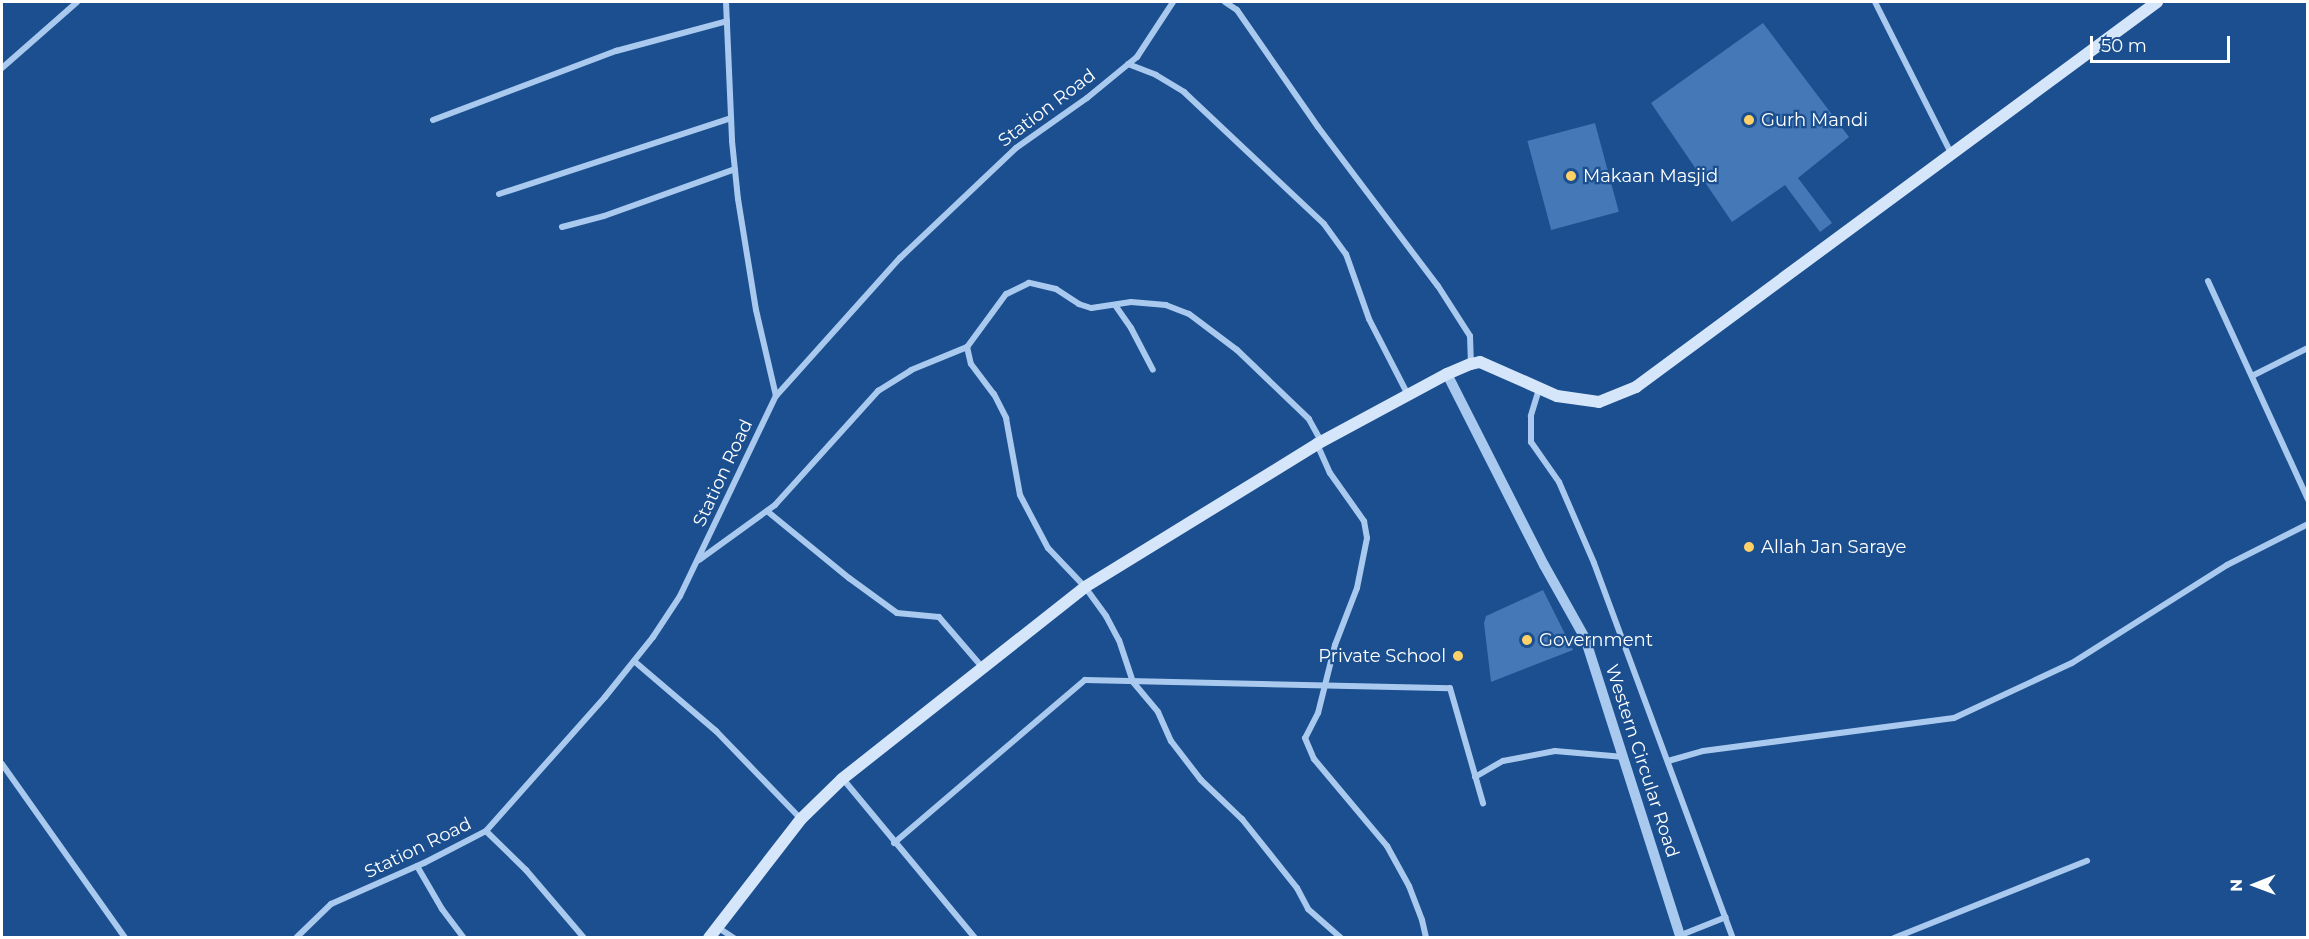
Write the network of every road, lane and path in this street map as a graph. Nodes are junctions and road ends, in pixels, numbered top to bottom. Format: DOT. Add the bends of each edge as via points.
graph roads {
  1 [pos="76,2"];
  2 [pos="726,2"];
  3 [pos="1173,2"];
  4 [pos="1225,2"];
  5 [pos="1875,2"];
  6 [pos="2157,2"];
  7 [pos="727,21"];
  8 [pos="1128,64"];
  9 [pos="2,68"];
  10 [pos="731,118"];
  11 [pos="433,120"];
  12 [pos="1953,155"];
  13 [pos="735,169"];
  14 [pos="499,194"];
  15 [pos="562,227"];
  16 [pos="2208,281"];
  17 [pos="1115,305"];
  18 [pos="968,347"];
  19 [pos="2307,348"];
  20 [pos="1471,364"];
  21 [pos="1153,370"];
  22 [pos="1447,374"];
  23 [pos="2252,376"];
  24 [pos="1539,388"];
  25 [pos="1408,395"];
  26 [pos="776,396"];
  27 [pos="1319,443"];
  28 [pos="2307,499"];
  29 [pos="767,511"];
  30 [pos="2307,524"];
  31 [pos="697,561"];
  32 [pos="1085,587"];
  33 [pos="634,661"];
  34 [pos="982,668"];
  35 [pos="1133,682"];
  36 [pos="1325,687"];
  37 [pos="1624,757"];
  38 [pos="1668,761"];
  39 [pos="2,764"];
  40 [pos="1475,777"];
  41 [pos="843,779"];
  42 [pos="1482,803"];
  43 [pos="801,819"];
  44 [pos="486,831"];
  45 [pos="894,843"];
  46 [pos="2087,861"];
  47 [pos="417,866"];
  48 [pos="1726,918"];
  49 [pos="716,927"];
  50 [pos="1681,936"];
  51 [pos="125,938"];
  52 [pos="296,938"];
  53 [pos="464,938"];
  54 [pos="584,938"];
  55 [pos="709,938"];
  56 [pos="734,938"];
  57 [pos="975,938"];
  58 [pos="1341,938"];
  59 [pos="1426,938"];
  60 [pos="1733,938"];
  61 [pos="1894,938"];
  1 -- 9 [label="street"];
  2 -- 7 [label="street"];
  3 -- 8 [label="street, Station Road" via="1137,57"];
  4 -- 20 [label="street" via="1237,10 1318,127 1438,286 1470,336"];
  5 -- 12 [label="street"];
  6 -- 12 [label="main road"];
  7 -- 10 [label="street"];
  7 -- 11 [label="street" via="616,51"];
  8 -- 25 [label="street" via="1184,92 1324,224 1346,254 1369,319"];
  8 -- 26 [label="street, Station Road" via="1016,148 900,258"];
  10 -- 13 [label="street"];
  10 -- 14 [label="street"];
  12 -- 24 [label="main road" via="1636,387 1599,402 1557,396"];
  13 -- 15 [label="street"];
  13 -- 26 [label="street" via="756,310"];
  16 -- 23 [label="street"];
  17 -- 18 [label="street" via="1091,308 1056,289 1029,283 1006,294"];
  17 -- 21 [label="street"];
  17 -- 27 [label="street" via="1154,302 1189,314 1209,327 1309,418"];
  18 -- 29 [label="street" via="911,370 878,391"];
  18 -- 32 [label="street" via="971,364 1006,418 1016,466 1013,470 1026,509 1048,548"];
  19 -- 23 [label="street"];
  20 -- 22 [label="main road"];
  20 -- 24 [label="main road" via="1480,362"];
  22 -- 25 [label="main road"];
  22 -- 37 [label="street, Western Circular Road" via="1585,638"];
  23 -- 28 [label="street"];
  24 -- 38 [label="street" via="1531,417 1532,442 1559,482 1581,533"];
  25 -- 27 [label="main road"];
  26 -- 31 [label="street, Station Road"];
  27 -- 32 [label="main road"];
  27 -- 36 [label="street" via="1330,473 1364,521 1367,538 1357,588 1335,645"];
  29 -- 31 [label="street"];
  29 -- 34 [label="street" via="897,613 939,617"];
  30 -- 38 [label="street" via="2227,565 2072,663 1954,718 1703,751"];
  31 -- 33 [label="street, Station Road" via="680,597"];
  32 -- 34 [label="main road"];
  32 -- 35 [label="street" via="1119,640"];
  33 -- 43 [label="street" via="716,731"];
  33 -- 44 [label="street, Station Road"];
  34 -- 41 [label="main road"];
  35 -- 36 [label="street" via="1272,682"];
  35 -- 45 [label="street" via="1085,680"];
  35 -- 58 [label="street" via="1158,712 1171,741 1201,780 1242,819 1298,888 1308,909"];
  36 -- 40 [label="street" via="1450,687"];
  36 -- 59 [label="street" via="1305,738 1314,759 1387,846 1408,886"];
  37 -- 40 [label="street" via="1555,751 1503,761"];
  37 -- 50 [label="street, Western Circular Road"];
  38 -- 48 [label="street"];
  39 -- 51 [label="street"];
  40 -- 42 [label="street"];
  41 -- 43 [label="main road"];
  41 -- 45 [label="street"];
  43 -- 49 [label="main road"];
  44 -- 47 [label="street, Station Road"];
  44 -- 54 [label="street" via="526,870"];
  45 -- 57 [label="street"];
  46 -- 61 [label="street"];
  47 -- 52 [label="street, Station Road" via="331,904"];
  47 -- 53 [label="street"];
  48 -- 50 [label="street"];
  48 -- 60 [label="street"];
  49 -- 55 [label="main road"];
  49 -- 56 [label="street"];
}
